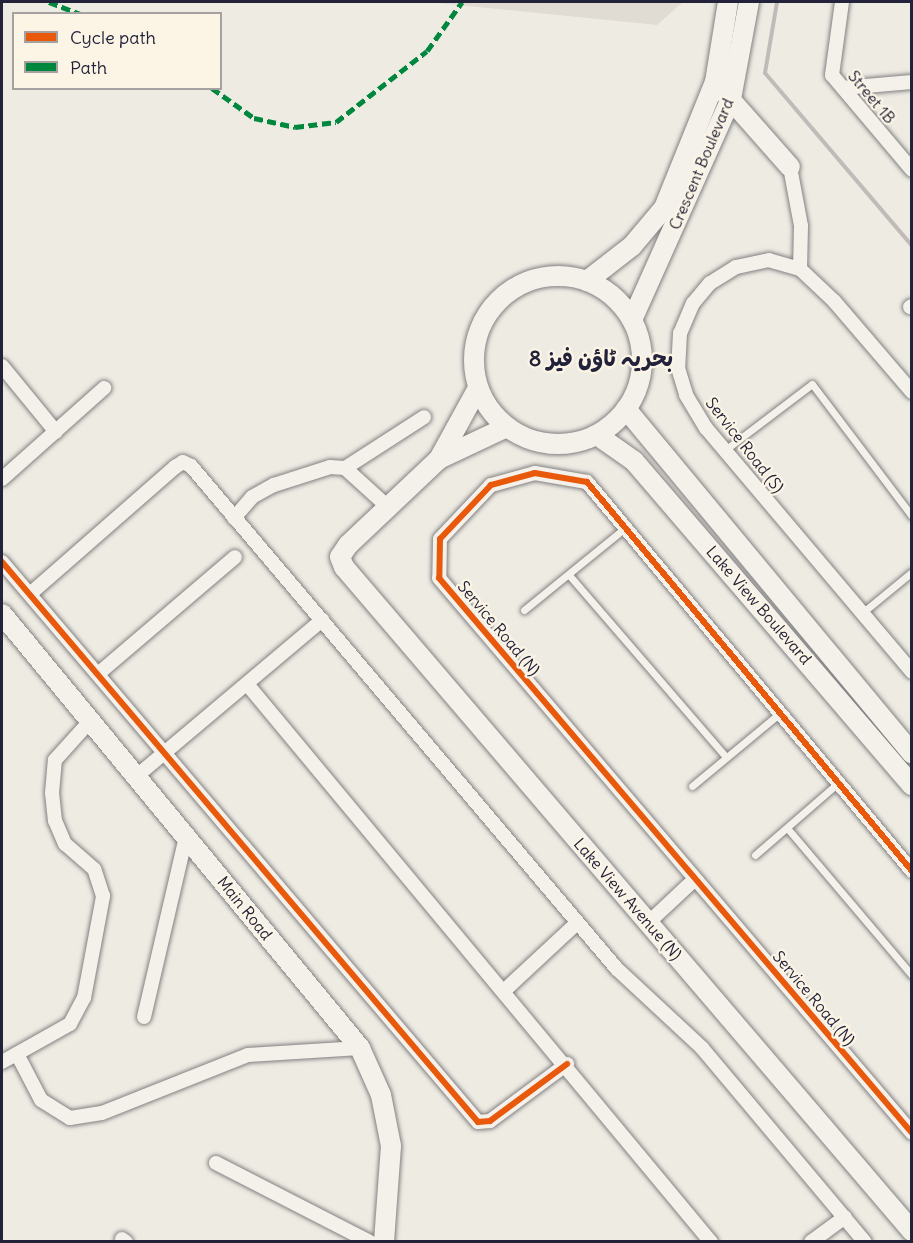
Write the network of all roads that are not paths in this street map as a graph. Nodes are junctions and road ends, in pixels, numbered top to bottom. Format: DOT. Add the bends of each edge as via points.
graph roads {
  1 [pos="728,2"];
  2 [pos="749,2"];
  3 [pos="842,2"];
  4 [pos="715,82"];
  5 [pos="912,82"];
  6 [pos="843,88"];
  7 [pos="731,99"];
  8 [pos="790,167"];
  9 [pos="912,170"];
  10 [pos="800,269"];
  11 [pos="587,281"];
  12 [pos="632,320"];
  13 [pos="2,366"];
  14 [pos="104,388"];
  15 [pos="478,388"];
  16 [pos="912,392"];
  17 [pos="626,409"];
  18 [pos="424,417"];
  19 [pos="507,427"];
  20 [pos="56,432"];
  21 [pos="597,435"];
  22 [pos="725,450"];
  23 [pos="439,459"];
  24 [pos="345,468"];
  25 [pos="2,479"];
  26 [pos="388,507"];
  27 [pos="912,516"];
  28 [pos="234,518"];
  29 [pos="625,528"];
  30 [pos="235,557"];
  31 [pos="2,562"];
  32 [pos="912,572"];
  33 [pos="569,574"];
  34 [pos="30,594"];
  35 [pos="524,610"];
  36 [pos="862,613"];
  37 [pos="2,614"];
  38 [pos="322,620"];
  39 [pos="912,672"];
  40 [pos="98,674"];
  41 [pos="247,684"];
  42 [pos="780,713"];
  43 [pos="92,720"];
  44 [pos="165,753"];
  45 [pos="912,754"];
  46 [pos="726,757"];
  47 [pos="138,775"];
  48 [pos="838,783"];
  49 [pos="912,784"];
  50 [pos="692,786"];
  51 [pos="788,829"];
  52 [pos="186,837"];
  53 [pos="755,855"];
  54 [pos="912,871"];
  55 [pos="694,879"];
  56 [pos="577,923"];
  57 [pos="648,923"];
  58 [pos="912,975"];
  59 [pos="506,990"];
  60 [pos="144,1017"];
  61 [pos="360,1048"];
  62 [pos="17,1054"];
  63 [pos="2,1062"];
  64 [pos="567,1064"];
  65 [pos="912,1133"];
  66 [pos="216,1163"];
  67 [pos="845,1217"];
  68 [pos="912,1231"];
  69 [pos="370,1242"];
  70 [pos="384,1242"];
  71 [pos="711,1242"];
  72 [pos="811,1242"];
  73 [pos="866,1242"];
  1 -- 4 [label="main road, Crescent Boulevard"];
  2 -- 7 [label="main road, Crescent Boulevard"];
  3 -- 6 [label="street, Street 1B" via="832,75"];
  4 -- 7 [label="main road"];
  4 -- 11 [label="main road, Crescent Boulevard" via="664,208 632,246"];
  5 -- 6 [label="street"];
  6 -- 9 [label="street, Street 1B"];
  7 -- 8 [label="main road"];
  7 -- 12 [label="main road, Crescent Boulevard"];
  8 -- 10 [label="street" via="801,226"];
  10 -- 16 [label="street, Service Road (S)" via="834,301"];
  10 -- 22 [label="street, Service Road (S)" via="769,260 736,267 698,297 680,333 678,368 686,395"];
  11 -- 12 [label="main road" via="613,296"];
  11 -- 15 [label="main road" via="550,276 522,283 498,299 482,323 474,350"];
  12 -- 17 [label="main road" via="642,365"];
  13 -- 20 [label="street"];
  14 -- 20 [label="street"];
  15 -- 19 [label="main road"];
  15 -- 23 [label="main road"];
  17 -- 21 [label="main road"];
  17 -- 45 [label="main road, Lake View Boulevard"];
  18 -- 24 [label="street"];
  19 -- 21 [label="main road" via="551,444"];
  19 -- 23 [label="main road"];
  20 -- 25 [label="street"];
  21 -- 49 [label="main road, Lake View Boulevard" via="634,461"];
  22 -- 27 [label="lane" via="812,384"];
  22 -- 36 [label="street, Service Road (S)"];
  23 -- 26 [label="main road"];
  24 -- 26 [label="street"];
  24 -- 28 [label="street" via="330,467 274,485 252,497"];
  26 -- 57 [label="main road, Lake View Avenue (N)" via="348,545 340,557 344,567"];
  28 -- 34 [label="street" via="191,466 183,462"];
  28 -- 38 [label="street"];
  29 -- 33 [label="lane"];
  29 -- 42 [label="street, Service Road (N)"];
  29 -- 55 [label="street, Service Road (N)" via="587,482 535,473 491,485 441,539 439,579"];
  30 -- 40 [label="street"];
  31 -- 34 [label="street"];
  32 -- 36 [label="lane"];
  33 -- 35 [label="lane"];
  33 -- 46 [label="lane"];
  34 -- 40 [label="street"];
  36 -- 39 [label="street, Service Road (S)"];
  37 -- 43 [label="main road, Main Road"];
  38 -- 41 [label="street"];
  38 -- 56 [label="street"];
  40 -- 44 [label="street"];
  41 -- 44 [label="street"];
  41 -- 59 [label="street"];
  42 -- 46 [label="lane"];
  42 -- 48 [label="street, Service Road (N)"];
  43 -- 47 [label="main road, Main Road"];
  43 -- 62 [label="street" via="55,760 52,793 55,821 65,844 94,869 103,896 84,998 70,1024"];
  44 -- 47 [label="street"];
  44 -- 64 [label="street" via="478,1122 490,1121"];
  46 -- 50 [label="lane"];
  47 -- 52 [label="main road, Main Road"];
  48 -- 51 [label="lane"];
  48 -- 54 [label="street, Service Road (N)"];
  51 -- 53 [label="lane"];
  51 -- 58 [label="lane"];
  52 -- 60 [label="street"];
  52 -- 61 [label="main road, Main Road"];
  55 -- 57 [label="street"];
  55 -- 65 [label="street, Service Road (N)"];
  56 -- 59 [label="street"];
  56 -- 67 [label="street" via="617,969 702,1048"];
  57 -- 68 [label="main road, Lake View Avenue (N)"];
  59 -- 64 [label="street"];
  61 -- 62 [label="street" via="248,1055 102,1113 70,1118 41,1100"];
  61 -- 70 [label="main road, Main Road" via="381,1095 391,1146"];
  62 -- 63 [label="street"];
  64 -- 71 [label="street"];
  66 -- 69 [label="street"];
  67 -- 72 [label="street"];
  67 -- 73 [label="street"];
}
